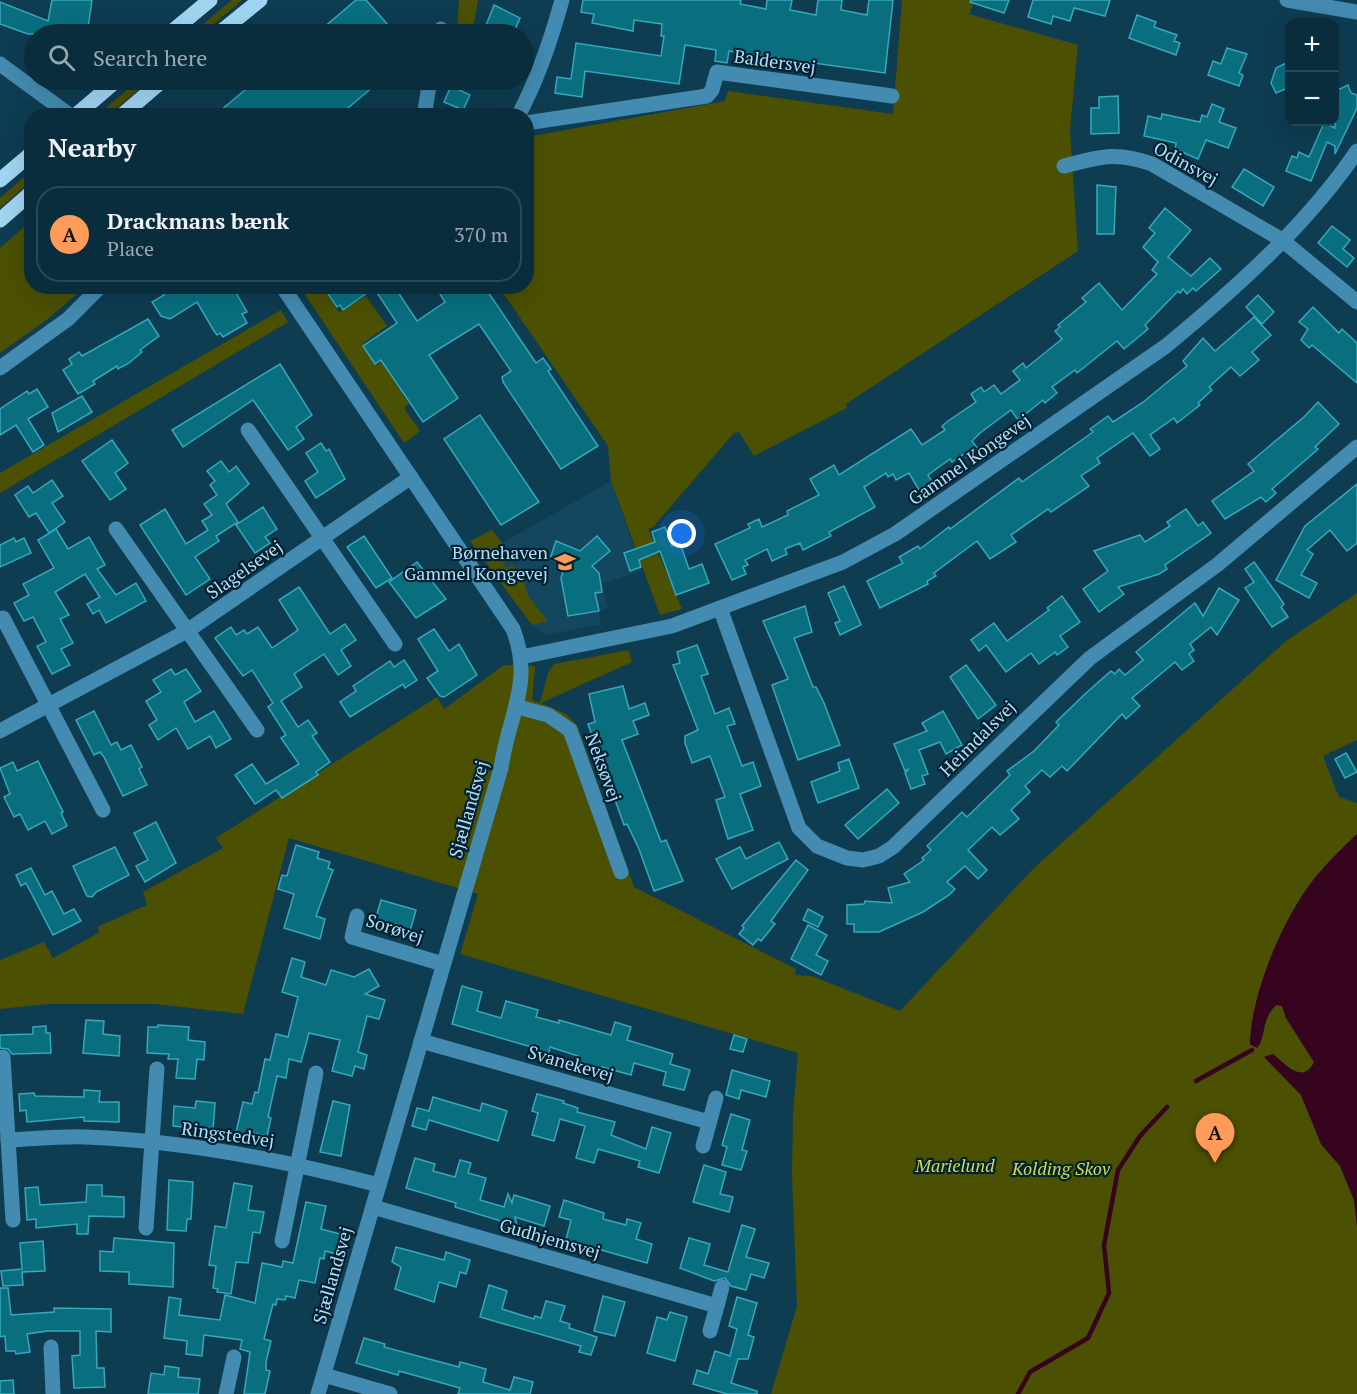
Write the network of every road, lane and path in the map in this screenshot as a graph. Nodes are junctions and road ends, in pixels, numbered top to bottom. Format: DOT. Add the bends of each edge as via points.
graph roads {
  1 [pos="210,0"];
  2 [pos="260,0"];
  3 [pos="562,0"];
  4 [pos="1287,0"];
  5 [pos="1357,12"];
  6 [pos="181,24"];
  7 [pos="230,24"];
  8 [pos="0,64"];
  9 [pos="24,82"];
  10 [pos="534,84"];
  11 [pos="36,90"];
  12 [pos="105,90"];
  13 [pos="151,90"];
  14 [pos="428,90"];
  15 [pos="532,90"];
  16 [pos="892,96"];
  17 [pos="61,108"];
  18 [pos="83,108"];
  19 [pos="130,108"];
  20 [pos="425,108"];
  21 [pos="523,108"];
  22 [pos="534,122"];
  23 [pos="1357,151"];
  24 [pos="24,160"];
  25 [pos="1064,166"];
  26 [pos="0,180"];
  27 [pos="24,199"];
  28 [pos="0,219"];
  29 [pos="1282,240"];
  30 [pos="93,294"];
  31 [pos="287,294"];
  32 [pos="1357,302"];
  33 [pos="0,368"];
  34 [pos="248,430"];
  35 [pos="1357,447"];
  36 [pos="411,477"];
  37 [pos="116,529"];
  38 [pos="322,538"];
  39 [pos="720,608"];
  40 [pos="3,618"];
  41 [pos="187,631"];
  42 [pos="396,644"];
  43 [pos="521,657"];
  44 [pos="50,706"];
  45 [pos="518,707"];
  46 [pos="257,730"];
  47 [pos="0,731"];
  48 [pos="103,810"];
  49 [pos="621,872"];
  50 [pos="357,916"];
  51 [pos="443,964"];
  52 [pos="421,1041"];
  53 [pos="3,1057"];
  54 [pos="157,1069"];
  55 [pos="316,1073"];
  56 [pos="716,1098"];
  57 [pos="709,1122"];
  58 [pos="8,1140"];
  59 [pos="152,1143"];
  60 [pos="703,1146"];
  61 [pos="299,1164"];
  62 [pos="379,1185"];
  63 [pos="373,1207"];
  64 [pos="13,1220"];
  65 [pos="146,1228"];
  66 [pos="282,1240"];
  67 [pos="722,1287"];
  68 [pos="717,1306"];
  69 [pos="710,1331"];
  70 [pos="51,1347"];
  71 [pos="234,1357"];
  72 [pos="324,1375"];
  73 [pos="53,1394"];
  74 [pos="226,1394"];
  75 [pos="318,1394"];
  76 [pos="390,1394"];
  1 -- 6 [label="main road"];
  2 -- 7 [label="main road"];
  3 -- 10 [label="street"];
  4 -- 5 [label="street"];
  8 -- 9 [label="street"];
  11 -- 17 [label="street"];
  12 -- 18 [label="main road"];
  13 -- 19 [label="main road"];
  14 -- 20 [label="street"];
  15 -- 21 [label="street"];
  16 -- 22 [label="street, Baldersvej" via="717,72 707,96"];
  23 -- 29 [label="street, Gammel Kongevej"];
  24 -- 26 [label="main road"];
  25 -- 29 [label="street, Odinsvej" via="1107,155 1130,156 1152,164"];
  27 -- 28 [label="main road"];
  29 -- 32 [label="street"];
  29 -- 39 [label="street, Gammel Kongevej" via="1166,346 895,534 843,562"];
  30 -- 33 [label="street" via="68,319"];
  31 -- 36 [label="street, Sjællandsvej"];
  34 -- 38 [label="street"];
  35 -- 39 [label="street, Heimdalsvej" via="1217,566 1090,658 908,834 879,856 863,860 824,850 799,828"];
  36 -- 38 [label="street, Slagelsevej"];
  36 -- 43 [label="street, Sjællandsvej" via="513,629"];
  37 -- 41 [label="street"];
  38 -- 41 [label="street, Slagelsevej"];
  38 -- 42 [label="street"];
  39 -- 43 [label="street, Gammel Kongevej" via="650,632"];
  40 -- 44 [label="street"];
  41 -- 44 [label="street, Slagelsevej"];
  41 -- 46 [label="street"];
  43 -- 45 [label="street, Sjællandsvej"];
  44 -- 47 [label="street, Slagelsevej"];
  44 -- 48 [label="street"];
  45 -- 49 [label="street, Neksøvej" via="548,714 570,730"];
  45 -- 51 [label="street, Sjællandsvej"];
  50 -- 51 [label="street, Sorøvej" via="352,936"];
  51 -- 52 [label="street, Sjællandsvej"];
  52 -- 57 [label="street, Svanekevej"];
  52 -- 62 [label="street, Sjællandsvej"];
  53 -- 58 [label="street"];
  54 -- 59 [label="street"];
  55 -- 61 [label="street"];
  56 -- 57 [label="street"];
  57 -- 60 [label="street"];
  58 -- 59 [label="street, Ringstedvej" via="85,1137"];
  58 -- 64 [label="street"];
  59 -- 61 [label="street, Ringstedvej"];
  59 -- 65 [label="street"];
  61 -- 62 [label="street, Ringstedvej"];
  61 -- 66 [label="street"];
  62 -- 63 [label="street, Sjællandsvej"];
  63 -- 68 [label="street, Gudhjemsvej"];
  63 -- 72 [label="street, Sjællandsvej"];
  67 -- 68 [label="street"];
  68 -- 69 [label="street"];
  70 -- 73 [label="street"];
  71 -- 74 [label="street"];
  72 -- 75 [label="street, Sjællandsvej"];
  72 -- 76 [label="street"];
}
